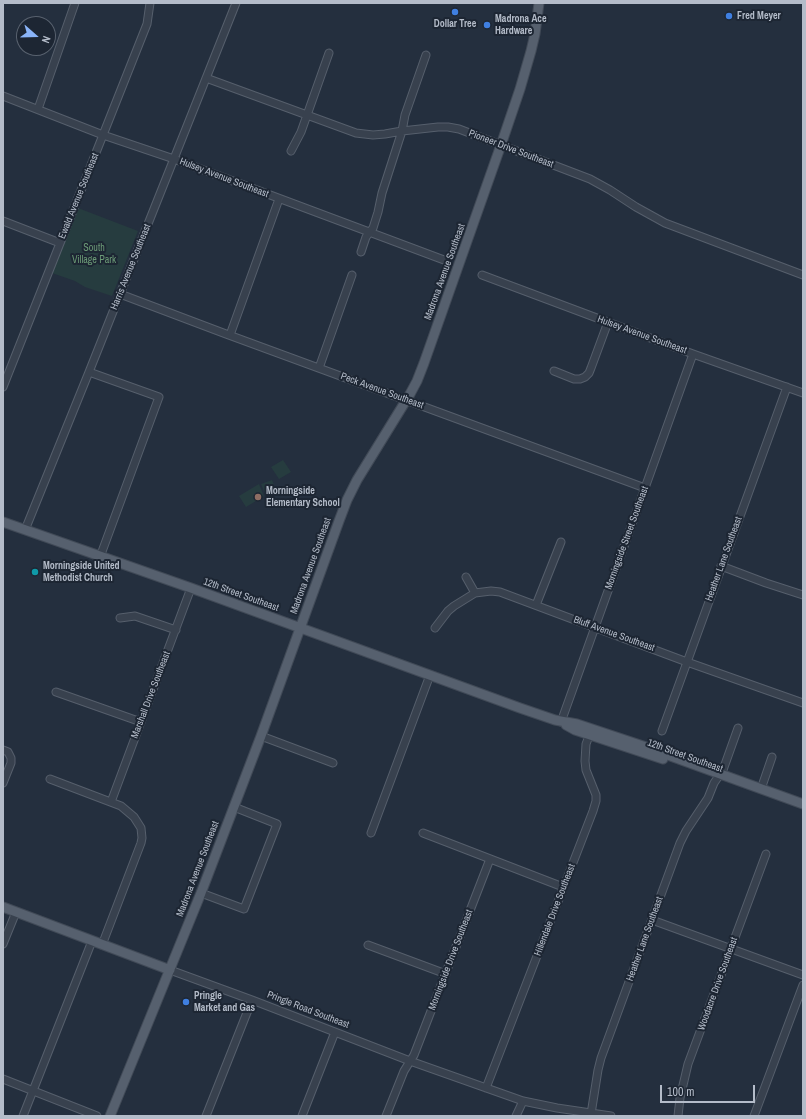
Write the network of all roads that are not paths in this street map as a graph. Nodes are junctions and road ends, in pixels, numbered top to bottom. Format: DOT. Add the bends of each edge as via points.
graph roads {
  1 [pos="75,3"];
  2 [pos="150,3"];
  3 [pos="236,3"];
  4 [pos="539,3"];
  5 [pos="330,53"];
  6 [pos="426,54"];
  7 [pos="206,78"];
  8 [pos="3,96"];
  9 [pos="38,109"];
  10 [pos="307,116"];
  11 [pos="402,131"];
  12 [pos="103,135"];
  13 [pos="502,145"];
  14 [pos="291,151"];
  15 [pos="174,159"];
  16 [pos="279,199"];
  17 [pos="3,221"];
  18 [pos="370,232"];
  19 [pos="60,243"];
  20 [pos="361,252"];
  21 [pos="444,260"];
  22 [pos="482,274"];
  23 [pos="352,275"];
  24 [pos="803,275"];
  25 [pos="120,294"];
  26 [pos="608,322"];
  27 [pos="230,335"];
  28 [pos="693,354"];
  29 [pos="319,368"];
  30 [pos="89,372"];
  31 [pos="554,372"];
  32 [pos="3,387"];
  33 [pos="787,387"];
  34 [pos="803,393"];
  35 [pos="406,400"];
  36 [pos="645,488"];
  37 [pos="3,522"];
  38 [pos="25,530"];
  39 [pos="561,542"];
  40 [pos="100,557"];
  41 [pos="721,566"];
  42 [pos="466,577"];
  43 [pos="191,588"];
  44 [pos="475,593"];
  45 [pos="803,595"];
  46 [pos="536,605"];
  47 [pos="120,618"];
  48 [pos="300,628"];
  49 [pos="435,628"];
  50 [pos="595,628"];
  51 [pos="176,630"];
  52 [pos="687,662"];
  53 [pos="430,675"];
  54 [pos="56,692"];
  55 [pos="803,703"];
  56 [pos="141,722"];
  57 [pos="561,722"];
  58 [pos="738,728"];
  59 [pos="662,730"];
  60 [pos="591,732"];
  61 [pos="261,736"];
  62 [pos="3,750"];
  63 [pos="772,757"];
  64 [pos="333,763"];
  65 [pos="718,776"];
  66 [pos="50,780"];
  67 [pos="3,783"];
  68 [pos="761,789"];
  69 [pos="111,802"];
  70 [pos="803,804"];
  71 [pos="234,807"];
  72 [pos="803,810"];
  73 [pos="371,833"];
  74 [pos="422,833"];
  75 [pos="766,854"];
  76 [pos="490,859"];
  77 [pos="563,887"];
  78 [pos="201,893"];
  79 [pos="3,907"];
  80 [pos="16,912"];
  81 [pos="652,920"];
  82 [pos="92,942"];
  83 [pos="3,944"];
  84 [pos="102,945"];
  85 [pos="368,945"];
  86 [pos="730,949"];
  87 [pos="170,970"];
  88 [pos="446,974"];
  89 [pos="803,975"];
  90 [pos="803,984"];
  91 [pos="252,1000"];
  92 [pos="335,1032"];
  93 [pos="410,1061"];
  94 [pos="3,1079"];
  95 [pos="486,1088"];
  96 [pos="33,1091"];
  97 [pos="523,1101"];
  98 [pos="591,1114"];
  99 [pos="23,1116"];
  100 [pos="97,1116"];
  101 [pos="110,1116"];
  102 [pos="206,1116"];
  103 [pos="302,1116"];
  104 [pos="386,1116"];
  105 [pos="516,1116"];
  106 [pos="611,1116"];
  107 [pos="678,1116"];
  108 [pos="754,1116"];
  1 -- 9 [label="street"];
  2 -- 12 [label="street, Ewald Avenue Southeast" via="147,24"];
  3 -- 7 [label="street, Harris Avenue Southeast"];
  4 -- 13 [label="main road, Madrona Avenue Southeast" via="531,51"];
  5 -- 10 [label="street"];
  6 -- 11 [label="street"];
  7 -- 10 [label="street, Pioneer Drive Southeast"];
  7 -- 15 [label="street, Harris Avenue Southeast"];
  8 -- 9 [label="street, Hulsey Avenue Southeast"];
  9 -- 12 [label="street, Hulsey Avenue Southeast"];
  10 -- 11 [label="street, Pioneer Drive Southeast" via="356,133 385,134"];
  10 -- 14 [label="street"];
  11 -- 13 [label="street, Pioneer Drive Southeast" via="448,127"];
  11 -- 18 [label="street" via="377,217"];
  12 -- 15 [label="street, Hulsey Avenue Southeast"];
  12 -- 19 [label="street, Ewald Avenue Southeast"];
  13 -- 24 [label="street, Pioneer Drive Southeast" via="590,179 664,223"];
  13 -- 35 [label="main road, Madrona Avenue Southeast" via="424,363"];
  15 -- 16 [label="street, Hulsey Avenue Southeast"];
  15 -- 25 [label="street, Harris Avenue Southeast"];
  16 -- 18 [label="street, Hulsey Avenue Southeast"];
  16 -- 27 [label="street"];
  17 -- 19 [label="street"];
  18 -- 20 [label="street"];
  18 -- 21 [label="street, Hulsey Avenue Southeast"];
  19 -- 32 [label="street, Ewald Avenue Southeast"];
  22 -- 26 [label="street, Hulsey Avenue Southeast"];
  23 -- 29 [label="street"];
  25 -- 27 [label="street, Peck Avenue Southeast"];
  25 -- 30 [label="street, Harris Avenue Southeast"];
  26 -- 28 [label="street, Hulsey Avenue Southeast"];
  26 -- 31 [label="street" via="591,368 585,377 574,379"];
  27 -- 29 [label="street, Peck Avenue Southeast"];
  28 -- 33 [label="street, Hulsey Avenue Southeast"];
  28 -- 36 [label="street, Morningside Street Southeast"];
  29 -- 35 [label="street, Peck Avenue Southeast"];
  30 -- 38 [label="street, Harris Avenue Southeast"];
  30 -- 40 [label="street" via="159,397"];
  33 -- 34 [label="street, Hulsey Avenue Southeast"];
  33 -- 41 [label="street, Heather Lane Southeast"];
  35 -- 36 [label="street, Peck Avenue Southeast"];
  35 -- 48 [label="main road, Madrona Avenue Southeast" via="352,490"];
  36 -- 50 [label="street, Morningside Street Southeast"];
  37 -- 38 [label="main road, 12th Street Southeast"];
  38 -- 40 [label="main road, 12th Street Southeast"];
  39 -- 46 [label="street"];
  40 -- 43 [label="main road, 12th Street Southeast"];
  41 -- 45 [label="street"];
  41 -- 52 [label="street, Heather Lane Southeast"];
  42 -- 44 [label="street"];
  43 -- 48 [label="main road, 12th Street Southeast"];
  43 -- 51 [label="street, Marshall Drive Southeast"];
  44 -- 46 [label="street, Bluff Avenue Southeast" via="500,592"];
  44 -- 49 [label="street, Bluff Avenue Southeast" via="448,611"];
  46 -- 50 [label="street, Bluff Avenue Southeast"];
  47 -- 51 [label="street" via="135,616"];
  48 -- 53 [label="main road, 12th Street Southeast"];
  48 -- 61 [label="main road, Madrona Avenue Southeast"];
  50 -- 52 [label="street, Bluff Avenue Southeast"];
  50 -- 57 [label="street, Morningside Street Southeast"];
  51 -- 56 [label="street, Marshall Drive Southeast"];
  52 -- 55 [label="street, Bluff Avenue Southeast"];
  52 -- 59 [label="street, Heather Lane Southeast"];
  53 -- 57 [label="main road, 12th Street Southeast"];
  53 -- 73 [label="street"];
  54 -- 56 [label="street"];
  56 -- 69 [label="street, Marshall Drive Southeast"];
  57 -- 60 [label="main road, 12th Street Southeast" via="575,730"];
  58 -- 65 [label="street, Heather Lane Southeast"];
  60 -- 65 [label="main road, 12th Street Southeast" via="671,762"];
  60 -- 77 [label="street, Hillendale Drive Southeast" via="586,744 585,761 596,801"];
  61 -- 64 [label="street"];
  61 -- 71 [label="main road, Madrona Avenue Southeast"];
  62 -- 67 [label="street" via="8,752 11,758"];
  63 -- 68 [label="street"];
  65 -- 68 [label="main road, 12th Street Southeast"];
  65 -- 72 [label="main road, 12th Street Southeast"];
  65 -- 81 [label="street, Heather Lane Southeast" via="708,798 680,843"];
  66 -- 69 [label="street"];
  68 -- 70 [label="main road, 12th Street Southeast"];
  69 -- 84 [label="street" via="121,806 134,817 141,828 142,838"];
  71 -- 78 [label="main road, Madrona Avenue Southeast"];
  71 -- 78 [label="street" via="277,824 244,909"];
  74 -- 76 [label="street"];
  75 -- 86 [label="street, Woodacre Drive Southeast"];
  76 -- 77 [label="street"];
  76 -- 88 [label="street, Morningside Drive Southeast"];
  77 -- 95 [label="street, Hillendale Drive Southeast"];
  78 -- 87 [label="main road, Madrona Avenue Southeast"];
  79 -- 80 [label="main road, Pringle Road Southeast"];
  80 -- 82 [label="main road, Pringle Road Southeast"];
  80 -- 83 [label="street"];
  81 -- 86 [label="street"];
  81 -- 98 [label="street, Heather Lane Southeast" via="601,1058"];
  82 -- 84 [label="main road, Pringle Road Southeast"];
  82 -- 96 [label="street"];
  84 -- 87 [label="main road, Pringle Road Southeast"];
  85 -- 88 [label="street"];
  86 -- 89 [label="street"];
  86 -- 107 [label="street, Woodacre Drive Southeast" via="688,1064"];
  87 -- 91 [label="street, Pringle Road Southeast"];
  87 -- 101 [label="main road, Madrona Avenue Southeast"];
  88 -- 93 [label="street, Morningside Drive Southeast"];
  90 -- 108 [label="street"];
  91 -- 92 [label="street, Pringle Road Southeast"];
  91 -- 102 [label="street"];
  92 -- 93 [label="street, Pringle Road Southeast"];
  92 -- 103 [label="street"];
  93 -- 95 [label="street, Pringle Road Southeast"];
  93 -- 104 [label="street, Morningside Drive Southeast"];
  94 -- 96 [label="street"];
  95 -- 97 [label="street, Pringle Road Southeast"];
  96 -- 99 [label="street"];
  96 -- 100 [label="street"];
  97 -- 98 [label="street, Pringle Road Southeast"];
  97 -- 105 [label="street"];
  98 -- 106 [label="street, Pringle Road Southeast"];
}
